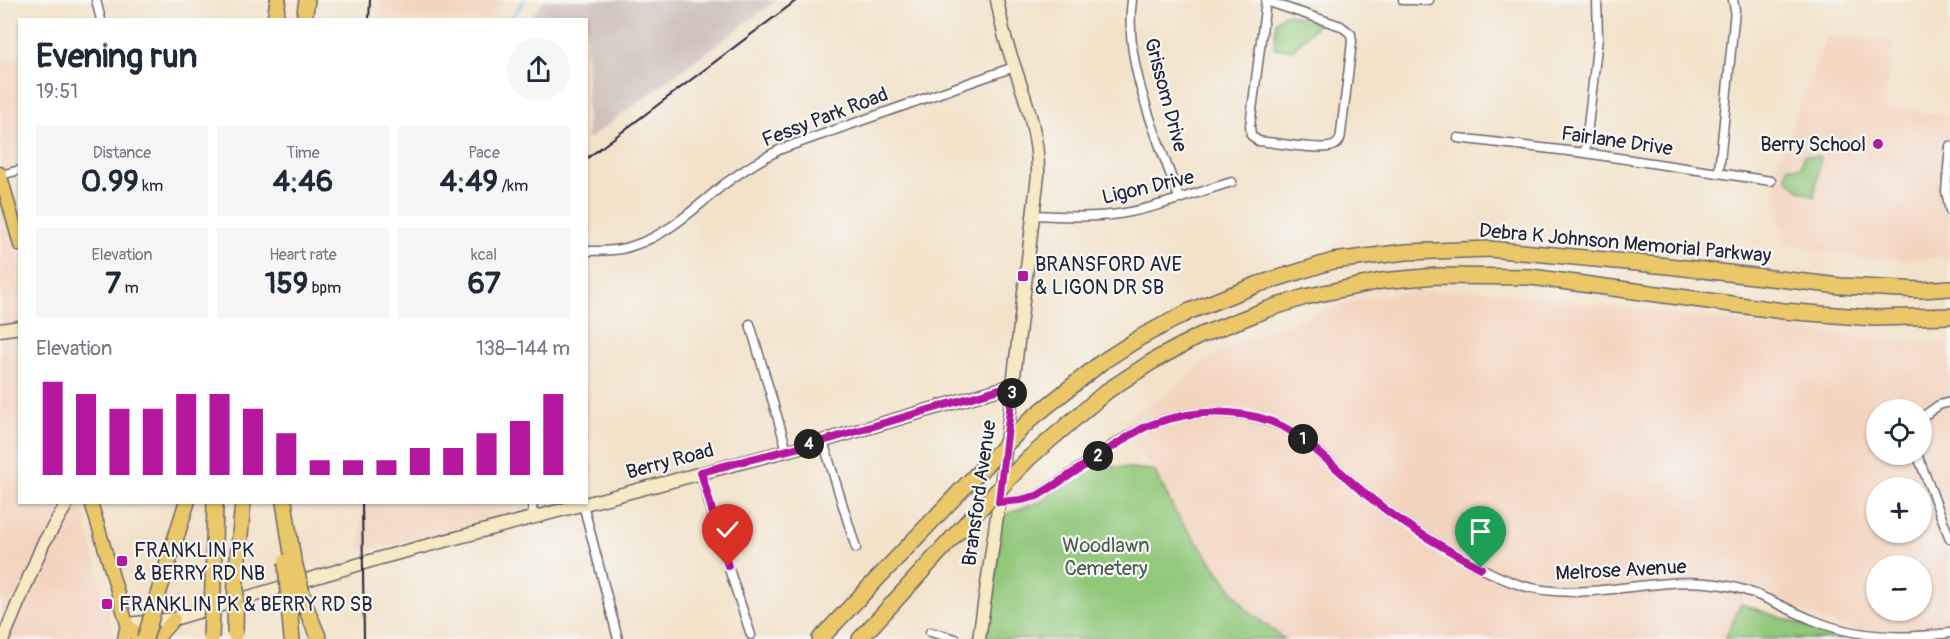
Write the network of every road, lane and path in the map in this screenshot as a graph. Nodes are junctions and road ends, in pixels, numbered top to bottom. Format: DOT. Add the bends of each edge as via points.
graph roads {
  1 [pos="96,0"];
  2 [pos="278,0"];
  3 [pos="307,0"];
  4 [pos="997,0"];
  5 [pos="1132,0"];
  6 [pos="1266,0"];
  7 [pos="1402,0"];
  8 [pos="1429,0"];
  9 [pos="1597,0"];
  10 [pos="1733,0"];
  11 [pos="100,18"];
  12 [pos="275,18"];
  13 [pos="304,18"];
  14 [pos="1014,67"];
  15 [pos="1458,138"];
  16 [pos="1950,146"];
  17 [pos="1586,153"];
  18 [pos="18,170"];
  19 [pos="1719,172"];
  20 [pos="0,174"];
  21 [pos="1771,181"];
  22 [pos="1232,182"];
  23 [pos="3,195"];
  24 [pos="1179,198"];
  25 [pos="1950,211"];
  26 [pos="1035,215"];
  27 [pos="18,239"];
  28 [pos="588,251"];
  29 [pos="1950,288"];
  30 [pos="1950,316"];
  31 [pos="750,324"];
  32 [pos="18,327"];
  33 [pos="0,330"];
  34 [pos="1013,385"];
  35 [pos="1950,402"];
  36 [pos="1932,410"];
  37 [pos="823,441"];
  38 [pos="787,450"];
  39 [pos="1921,465"];
  40 [pos="701,472"];
  41 [pos="999,502"];
  42 [pos="588,503"];
  43 [pos="67,504"];
  44 [pos="92,504"];
  45 [pos="186,504"];
  46 [pos="215,504"];
  47 [pos="243,504"];
  48 [pos="285,504"];
  49 [pos="532,504"];
  50 [pos="583,504"];
  51 [pos="533,517"];
  52 [pos="1950,539"];
  53 [pos="856,548"];
  54 [pos="290,561"];
  55 [pos="842,617"];
  56 [pos="174,619"];
  57 [pos="127,624"];
  58 [pos="930,632"];
  59 [pos="1950,633"];
  60 [pos="751,635"];
  61 [pos="235,636"];
  62 [pos="212,638"];
  63 [pos="3,639"];
  64 [pos="124,639"];
  65 [pos="137,639"];
  66 [pos="145,639"];
  67 [pos="157,639"];
  68 [pos="292,639"];
  69 [pos="319,639"];
  70 [pos="618,639"];
  71 [pos="813,639"];
  72 [pos="820,639"];
  73 [pos="860,639"];
  74 [pos="956,639"];
  75 [pos="979,639"];
  76 [pos="1897,639"];
  1 -- 11 [label="street"];
  2 -- 12 [label="highway"];
  3 -- 13 [label="highway"];
  4 -- 14 [label="street, Bransford Avenue"];
  5 -- 24 [label="street, Grissom Drive" via="1136,66"];
  6 -- 6 [label="street" via="1251,135 1258,141 1334,146 1341,133 1351,34 1341,26"];
  7 -- 8 [label="street"];
  9 -- 17 [label="street" via="1598,38"];
  10 -- 19 [label="street"];
  14 -- 26 [label="street, Bransford Avenue" via="1037,141"];
  14 -- 28 [label="street, Fessy Park Road" via="782,148 725,184 662,234 632,247"];
  15 -- 17 [label="street, Fairlane Drive"];
  16 -- 25 [label="street" via="1946,191"];
  17 -- 19 [label="street, Fairlane Drive"];
  18 -- 20 [label="street"];
  19 -- 21 [label="street, Fairlane Drive"];
  20 -- 23 [label="main road"];
  22 -- 24 [label="street, Ligon Drive"];
  23 -- 27 [label="main road"];
  24 -- 26 [label="street, Ligon Drive" via="1118,214"];
  26 -- 34 [label="street, Bransford Avenue"];
  29 -- 55 [label="highway, Debra K Johnson Memorial Parkway, bridge" via="1840,286 1490,249 1406,252 1333,261 1190,311 1102,362 1031,419"];
  30 -- 73 [label="highway, bridge" via="1874,318 1783,311 1520,276 1381,281 1305,297 1199,336 1107,391 1029,458"];
  31 -- 38 [label="street"];
  32 -- 33 [label="street"];
  34 -- 37 [label="street, Berry Road"];
  34 -- 41 [label="street, Bransford Avenue"];
  35 -- 36 [label="street"];
  37 -- 38 [label="street, Berry Road"];
  37 -- 53 [label="street"];
  38 -- 40 [label="street, Berry Road"];
  39 -- 52 [label="street"];
  40 -- 42 [label="street, Berry Road"];
  40 -- 60 [label="street"];
  41 -- 75 [label="street, Bransford Avenue"];
  41 -- 76 [label="street, Melrose Avenue" via="1037,496 1151,424 1196,414 1245,416 1299,436 1376,503 1465,560 1507,580 1554,591 1597,591 1665,583 1717,584 1745,590 1843,631"];
  43 -- 63 [label="street" via="43,544"];
  44 -- 57 [label="main road"];
  45 -- 66 [label="highway, bridge"];
  46 -- 62 [label="highway, bridge"];
  47 -- 61 [label="highway, bridge"];
  48 -- 54 [label="highway"];
  49 -- 51 [label="street"];
  50 -- 51 [label="street, Berry Road"];
  50 -- 70 [label="street"];
  51 -- 56 [label="street, Berry Road"];
  54 -- 68 [label="highway, bridge"];
  54 -- 69 [label="highway, bridge"];
  55 -- 71 [label="highway"];
  55 -- 72 [label="highway, Debra K Johnson Memorial Parkway"];
  56 -- 57 [label="street, Berry Road"];
  56 -- 67 [label="main road"];
  57 -- 64 [label="main road"];
  57 -- 65 [label="main road"];
  58 -- 74 [label="street"];
  59 -- 76 [label="street, Melrose Avenue"];
}
